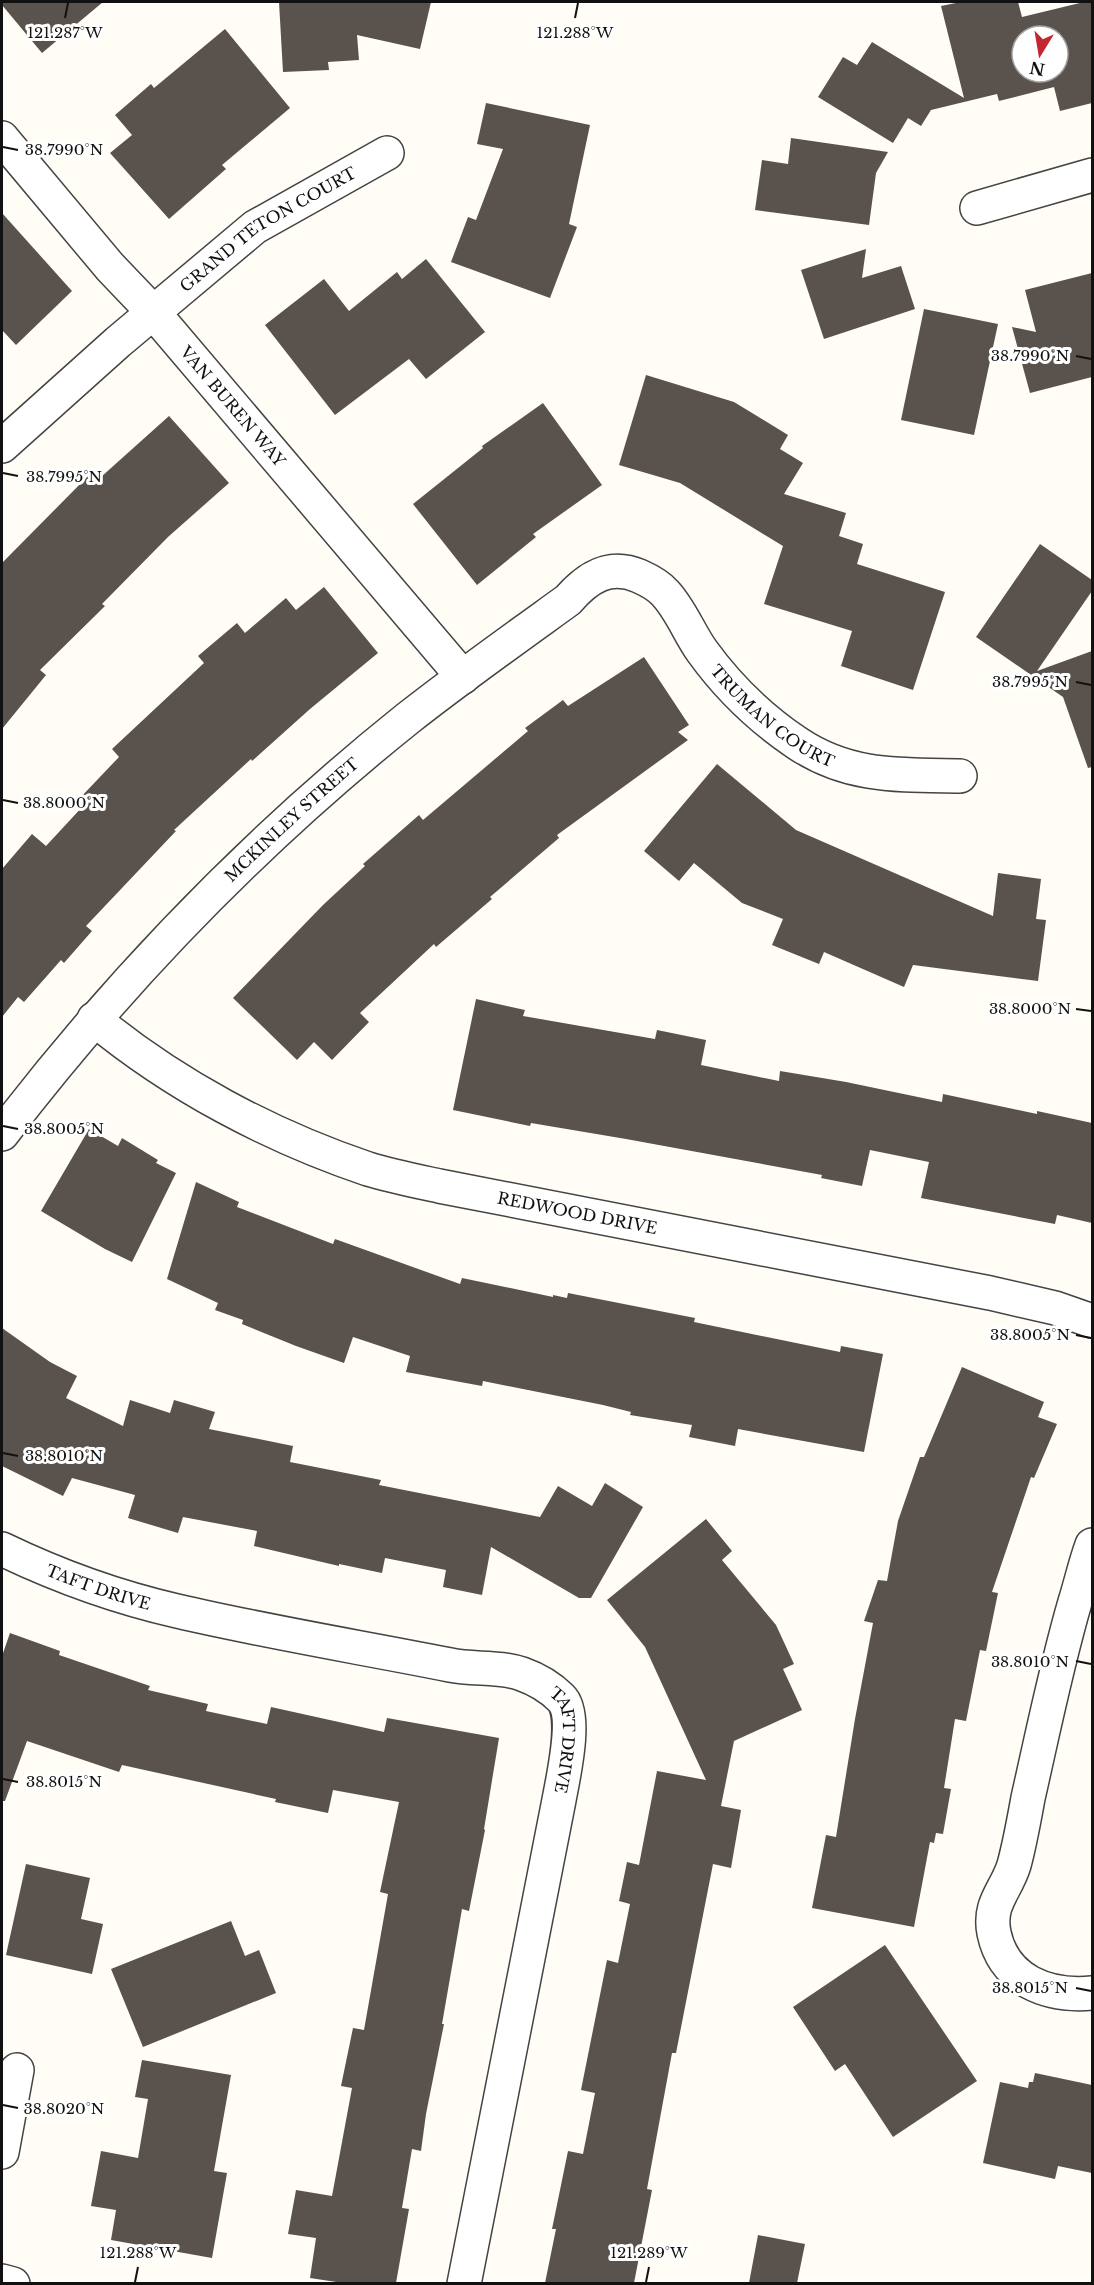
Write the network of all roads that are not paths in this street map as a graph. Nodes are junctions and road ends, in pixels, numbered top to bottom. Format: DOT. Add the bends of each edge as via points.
graph roads {
  1 [pos="2,138"];
  2 [pos="387,153"];
  3 [pos="1092,175"];
  4 [pos="977,208"];
  5 [pos="153,312"];
  6 [pos="2,446"];
  7 [pos="632,573"];
  8 [pos="463,677"];
  9 [pos="960,776"];
  10 [pos="94,1019"];
  11 [pos="2,1134"];
  12 [pos="1092,1321"];
  13 [pos="1092,1545"];
  14 [pos="2,1549"];
  15 [pos="1092,1993"];
  16 [pos="17,2070"];
  17 [pos="2,2152"];
  18 [pos="2,2281"];
  19 [pos="13,2283"];
  20 [pos="464,2283"];
  1 -- 5 [label="street, VAN BUREN WAY"];
  2 -- 5 [label="street, GRAND TETON COURT" via="255,227"];
  3 -- 4 [label="street"];
  5 -- 6 [label="street, GRAND TETON COURT"];
  5 -- 8 [label="street, VAN BUREN WAY"];
  7 -- 8 [label="street, MCKINLEY STREET" via="610,570 594,577"];
  7 -- 9 [label="street, TRUMAN COURT" via="651,581 665,593 724,678 752,708 798,744 836,763 882,774"];
  8 -- 10 [label="street, MCKINLEY STREET" via="318,796 227,879"];
  10 -- 11 [label="street, MCKINLEY STREET"];
  10 -- 12 [label="street, REDWOOD DRIVE" via="123,1043 260,1125 371,1170 990,1293"];
  13 -- 15 [label="street" via="1055,1676 1014,1866 996,1900 993,1923 1005,1960 1022,1978 1047,1990 1072,1995"];
  14 -- 20 [label="street, TAFT DRIVE" via="123,1598 461,1668 521,1673 563,1699 569,1721 559,1800"];
  16 -- 17 [label="street"];
  18 -- 19 [label="street"];
}
